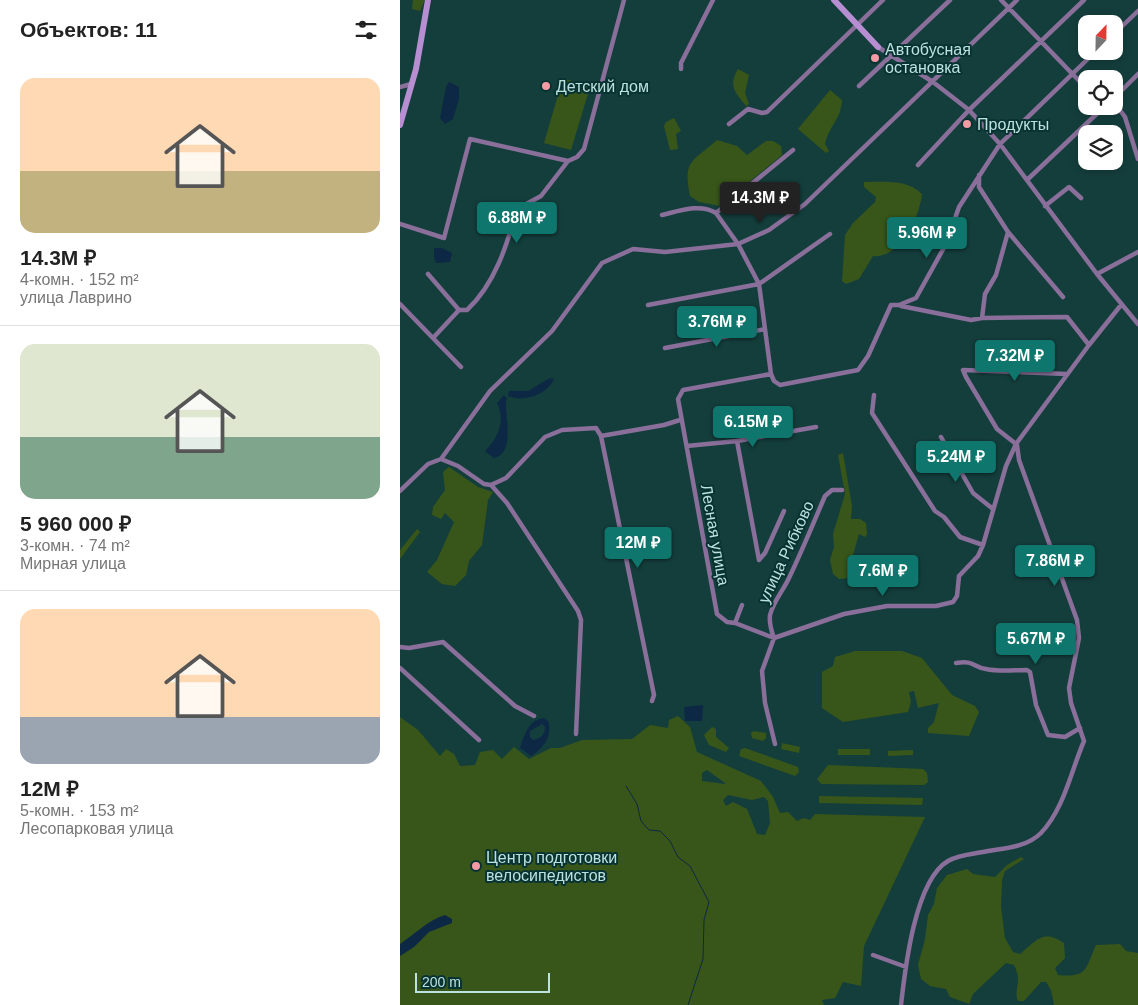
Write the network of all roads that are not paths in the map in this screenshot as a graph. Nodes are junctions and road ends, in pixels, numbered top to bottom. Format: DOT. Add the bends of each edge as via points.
graph roads {
  1 [pos="428,0"];
  2 [pos="624,0"];
  3 [pos="713,0"];
  4 [pos="834,0"];
  5 [pos="883,0"];
  6 [pos="950,0"];
  7 [pos="1002,0"];
  8 [pos="1017,0"];
  9 [pos="1084,0"];
  10 [pos="1009,8"];
  11 [pos="1138,11"];
  12 [pos="857,25"];
  13 [pos="1123,25"];
  14 [pos="1041,41"];
  15 [pos="878,47"];
  16 [pos="892,56"];
  17 [pos="1087,60"];
  18 [pos="681,69"];
  19 [pos="1073,74"];
  20 [pos="1138,74"];
  21 [pos="1078,79"];
  22 [pos="933,82"];
  23 [pos="411,84"];
  24 [pos="859,86"];
  25 [pos="400,87"];
  26 [pos="1123,89"];
  27 [pos="969,110"];
  28 [pos="1123,113"];
  29 [pos="1096,115"];
  30 [pos="729,124"];
  31 [pos="400,125"];
  32 [pos="1000,144"];
  33 [pos="793,150"];
  34 [pos="1138,159"];
  35 [pos="567,162"];
  36 [pos="918,165"];
  37 [pos="979,173"];
  38 [pos="1027,180"];
  39 [pos="1081,198"];
  40 [pos="1045,206"];
  41 [pos="716,213"];
  42 [pos="662,215"];
  43 [pos="400,224"];
  44 [pos="1008,232"];
  45 [pos="830,234"];
  46 [pos="738,244"];
  47 [pos="1138,252"];
  48 [pos="428,274"];
  49 [pos="1097,274"];
  50 [pos="759,284"];
  51 [pos="1063,297"];
  52 [pos="400,304"];
  53 [pos="648,305"];
  54 [pos="900,306"];
  55 [pos="1122,306"];
  56 [pos="459,310"];
  57 [pos="982,318"];
  58 [pos="1138,324"];
  59 [pos="765,328"];
  60 [pos="433,338"];
  61 [pos="1089,345"];
  62 [pos="665,348"];
  63 [pos="461,367"];
  64 [pos="771,374"];
  65 [pos="1067,374"];
  66 [pos="874,395"];
  67 [pos="680,420"];
  68 [pos="816,427"];
  69 [pos="601,436"];
  70 [pos="941,437"];
  71 [pos="736,441"];
  72 [pos="1016,444"];
  73 [pos="687,446"];
  74 [pos="441,459"];
  75 [pos="491,485"];
  76 [pos="842,490"];
  77 [pos="400,492"];
  78 [pos="993,509"];
  79 [pos="784,511"];
  80 [pos="983,545"];
  81 [pos="742,605"];
  82 [pos="735,622"];
  83 [pos="774,638"];
  84 [pos="400,646"];
  85 [pos="956,663"];
  86 [pos="400,668"];
  87 [pos="652,700"];
  88 [pos="534,716"];
  89 [pos="1080,728"];
  90 [pos="576,734"];
  91 [pos="479,740"];
  92 [pos="775,744"];
  93 [pos="873,955"];
  94 [pos="906,967"];
  95 [pos="901,1005"];
  1 -- 23 [label="main road"];
  2 -- 35 [label="street" via="584,149"];
  3 -- 18 [label="street" via="681,63"];
  4 -- 12 [label="main road"];
  5 -- 12 [label="street"];
  6 -- 16 [label="street"];
  7 -- 10 [label="street"];
  8 -- 10 [label="street"];
  9 -- 14 [label="street"];
  10 -- 14 [label="street"];
  10 -- 22 [label="street"];
  11 -- 13 [label="street"];
  12 -- 15 [label="main road"];
  12 -- 30 [label="street" via="768,112 748,110"];
  14 -- 19 [label="street"];
  14 -- 27 [label="street"];
  15 -- 16 [label="street"];
  16 -- 22 [label="street"];
  16 -- 24 [label="street"];
  17 -- 19 [label="street"];
  19 -- 21 [label="street"];
  19 -- 32 [label="street"];
  20 -- 26 [label="street"];
  22 -- 27 [label="street"];
  22 -- 46 [label="street" via="805,204 769,230"];
  23 -- 25 [label="street"];
  23 -- 31 [label="main road"];
  27 -- 32 [label="street"];
  27 -- 36 [label="street"];
  28 -- 34 [label="street"];
  29 -- 38 [label="street"];
  32 -- 37 [label="street"];
  32 -- 38 [label="street"];
  33 -- 41 [label="street"];
  35 -- 43 [label="street" via="470,139 444,238"];
  35 -- 56 [label="street" via="541,196 517,209 499,264 474,303 466,310"];
  37 -- 44 [label="street" via="979,187"];
  37 -- 54 [label="street" via="916,298"];
  38 -- 40 [label="street"];
  39 -- 40 [label="street" via="1069,186"];
  40 -- 49 [label="street"];
  41 -- 42 [label="street" via="710,209 695,208"];
  41 -- 46 [label="street"];
  44 -- 51 [label="street"];
  44 -- 57 [label="street" via="996,275 985,294"];
  45 -- 50 [label="street"];
  46 -- 50 [label="street"];
  46 -- 74 [label="street" via="665,252 633,249 602,263 552,332 490,390"];
  47 -- 49 [label="street"];
  48 -- 56 [label="street"];
  49 -- 55 [label="street"];
  50 -- 53 [label="street"];
  50 -- 59 [label="street"];
  52 -- 60 [label="street"];
  54 -- 57 [label="street" via="971,320"];
  54 -- 64 [label="street" via="891,305 868,356 858,370 780,384"];
  55 -- 58 [label="street"];
  55 -- 61 [label="street"];
  56 -- 60 [label="street"];
  57 -- 61 [label="street" via="1067,317"];
  59 -- 62 [label="street"];
  59 -- 64 [label="street"];
  60 -- 63 [label="street"];
  61 -- 65 [label="street"];
  64 -- 67 [label="street, Лесная улица" via="683,390 678,399"];
  65 -- 72 [label="street"];
  65 -- 72 [label="street" via="963,370 997,428"];
  66 -- 80 [label="street" via="872,413 935,511 960,537"];
  67 -- 69 [label="street" via="664,426"];
  67 -- 73 [label="street, Лесная улица"];
  68 -- 71 [label="street"];
  69 -- 75 [label="street" via="596,428 562,430 545,437 506,478"];
  69 -- 87 [label="street" via="654,695"];
  70 -- 78 [label="street" via="973,493"];
  71 -- 73 [label="street"];
  71 -- 79 [label="street" via="759,560"];
  72 -- 78 [label="street"];
  72 -- 89 [label="street" via="1077,620 1079,638 1069,688"];
  73 -- 82 [label="street, Лесная улица" via="717,614 721,619"];
  74 -- 75 [label="street"];
  74 -- 77 [label="street" via="428,464"];
  75 -- 90 [label="street" via="578,611 581,620"];
  76 -- 83 [label="street, улица Рибково" via="832,490 825,496 785,586 775,599 770,617"];
  78 -- 80 [label="street"];
  80 -- 83 [label="street" via="978,556 959,576 952,602 936,606 886,606 844,614"];
  81 -- 82 [label="street"];
  82 -- 83 [label="street, Лесная улица"];
  83 -- 92 [label="street, улица Рибково" via="762,671 765,703"];
  84 -- 88 [label="street" via="409,648 443,642 515,706"];
  85 -- 89 [label="street" via="976,663 980,668 992,670 1027,670 1048,735 1065,737"];
  86 -- 91 [label="street"];
  89 -- 94 [label="street" via="1084,741 1051,820 1040,834 1028,843 960,856 932,875 923,892"];
  93 -- 94 [label="street"];
  94 -- 95 [label="street"];
}
